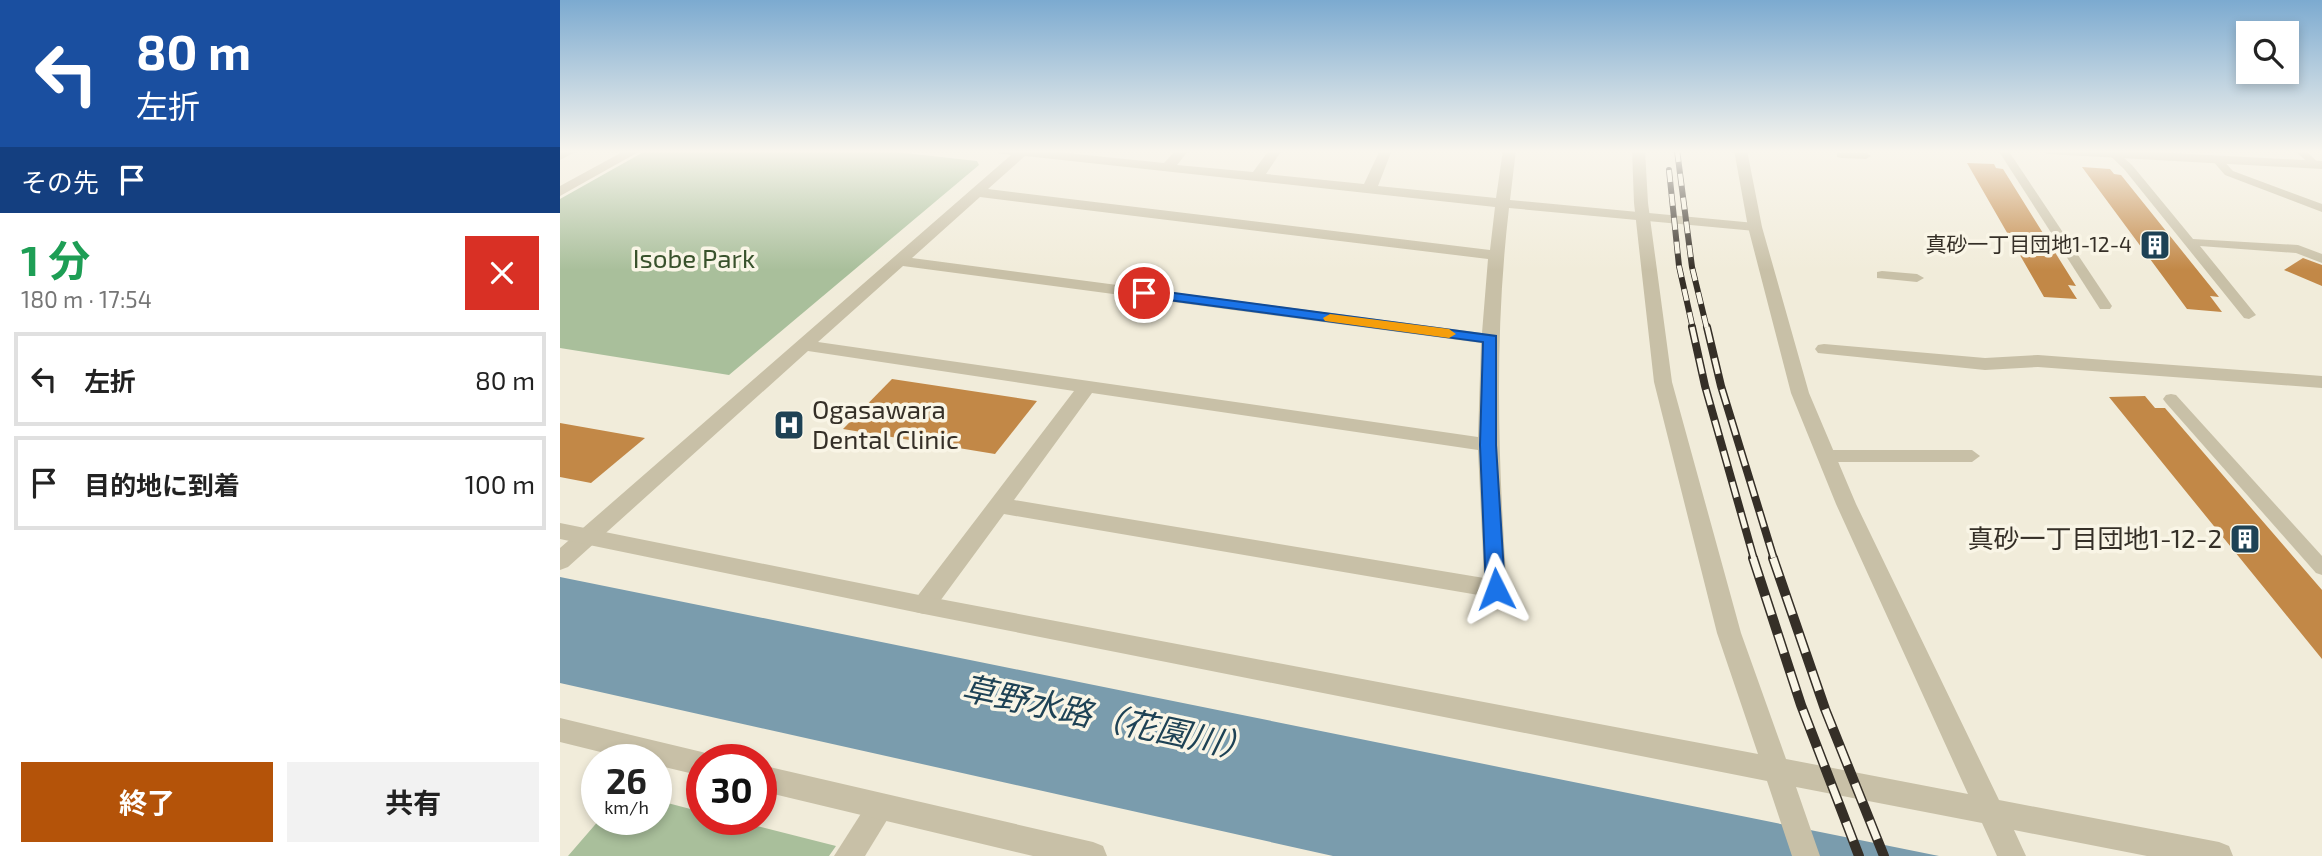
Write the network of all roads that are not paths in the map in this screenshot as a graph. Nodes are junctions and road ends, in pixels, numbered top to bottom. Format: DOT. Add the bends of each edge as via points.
graph roads {
  1 [pos="978,190"];
  2 [pos="1369,190"];
  3 [pos="1504,190"];
  4 [pos="1641,190"];
  5 [pos="1748,190"];
  6 [pos="2029,190"];
  7 [pos="2144,190"];
  8 [pos="2275,190"];
  9 [pos="976,192"];
  10 [pos="1502,204"];
  11 [pos="2322,208"];
  12 [pos="1643,218"];
  13 [pos="1755,228"];
  14 [pos="2189,242"];
  15 [pos="1496,255"];
  16 [pos="2322,259"];
  17 [pos="898,261"];
  18 [pos="1882,275"];
  19 [pos="1917,278"];
  20 [pos="2105,306"];
  21 [pos="2249,315"];
  22 [pos="1490,339"];
  23 [pos="802,345"];
  24 [pos="1824,349"];
  25 [pos="2322,382"];
  26 [pos="1087,387"];
  27 [pos="2171,399"];
  28 [pos="1488,445"];
  29 [pos="1826,456"];
  30 [pos="1972,456"];
  31 [pos="998,505"];
  32 [pos="560,531"];
  33 [pos="589,536"];
  34 [pos="560,561"];
  35 [pos="2322,568"];
  36 [pos="924,605"];
  37 [pos="560,730"];
  38 [pos="686,760"];
  39 [pos="1774,770"];
  40 [pos="777,782"];
  41 [pos="881,807"];
  42 [pos="1988,811"];
  43 [pos="848,856"];
  44 [pos="1093,856"];
  45 [pos="1806,856"];
  46 [pos="2012,856"];
  47 [pos="2219,856"];
  1 -- 9 [label="street"];
  2 -- 10 [label="street"];
  3 -- 10 [label="street"];
  4 -- 12 [label="street"];
  5 -- 13 [label="street"];
  6 -- 20 [label="lane"];
  7 -- 14 [label="lane"];
  8 -- 11 [label="lane"];
  9 -- 15 [label="street"];
  9 -- 17 [label="street"];
  10 -- 12 [label="street"];
  10 -- 15 [label="street"];
  12 -- 13 [label="street"];
  12 -- 39 [label="street" via="1663,382 1730,633"];
  13 -- 29 [label="street" via="1800,393"];
  14 -- 16 [label="lane" via="2298,249"];
  14 -- 21 [label="lane"];
  15 -- 22 [label="street"];
  17 -- 22 [label="street"];
  17 -- 23 [label="street"];
  18 -- 19 [label="lane"];
  22 -- 28 [label="street"];
  23 -- 26 [label="street"];
  23 -- 33 [label="street"];
  24 -- 25 [label="street" via="1985,364 2038,361"];
  26 -- 28 [label="street"];
  26 -- 31 [label="street"];
  27 -- 35 [label="lane"];
  28 -- 31 [label="street" via="1496,589"];
  29 -- 30 [label="lane"];
  29 -- 42 [label="street"];
  31 -- 36 [label="street"];
  32 -- 33 [label="street"];
  33 -- 34 [label="street"];
  33 -- 36 [label="street"];
  36 -- 39 [label="street"];
  37 -- 38 [label="street"];
  39 -- 42 [label="street"];
  39 -- 45 [label="street"];
  40 -- 41 [label="street"];
  41 -- 43 [label="street"];
  41 -- 44 [label="street"];
  42 -- 46 [label="street"];
  42 -- 47 [label="street"];
}
